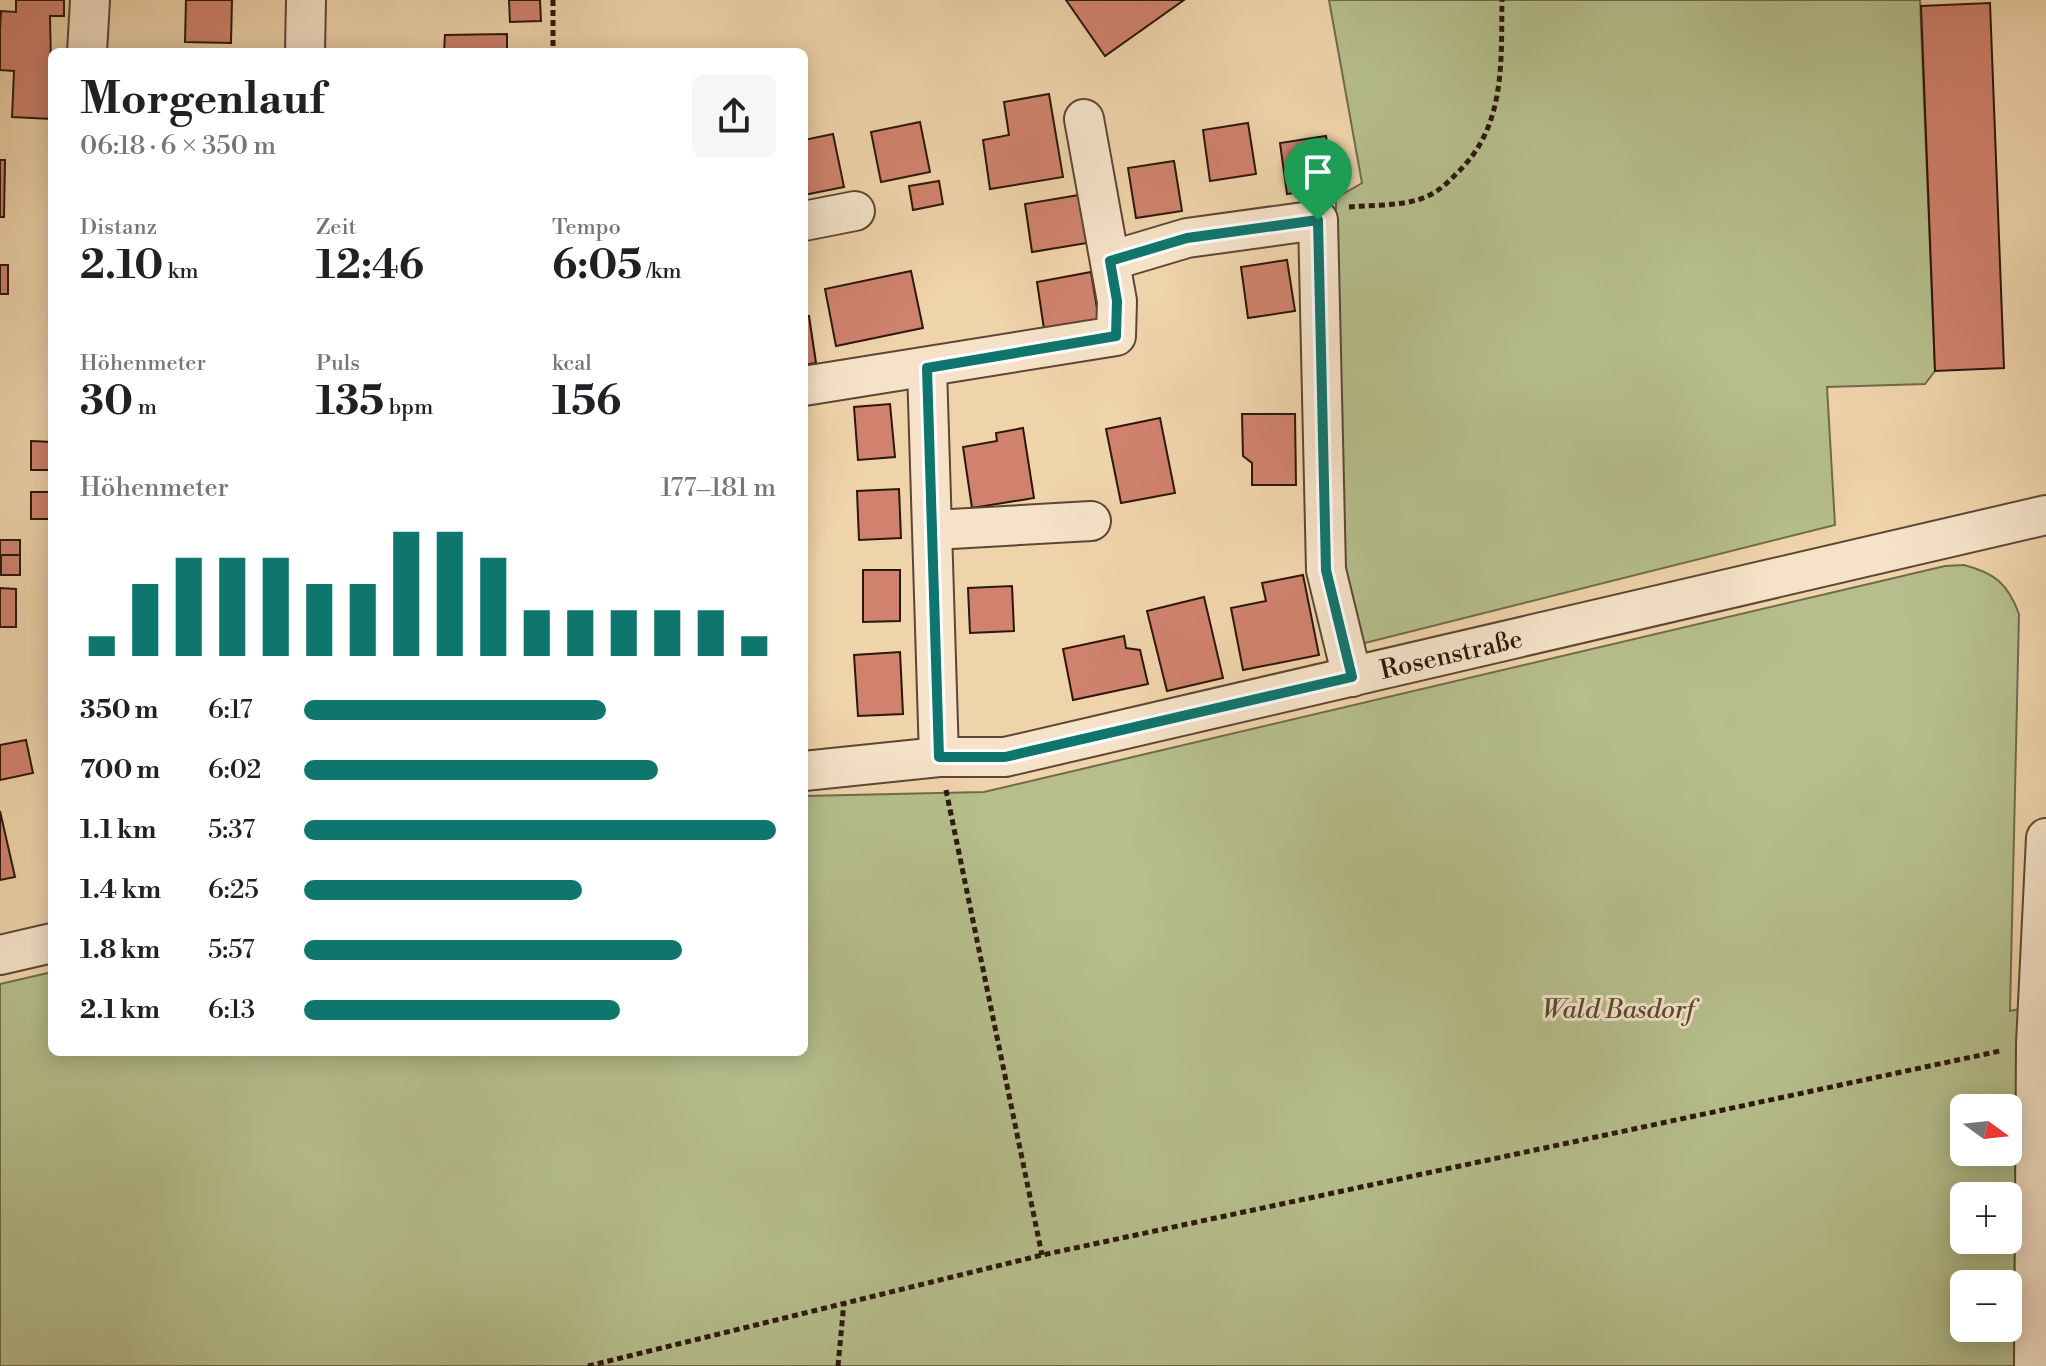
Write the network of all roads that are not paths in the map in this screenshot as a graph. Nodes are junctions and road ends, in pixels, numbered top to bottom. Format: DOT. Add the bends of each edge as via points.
graph roads {
  1 [pos="90,0"];
  2 [pos="306,0"];
  3 [pos="87,48"];
  4 [pos="305,48"];
  5 [pos="1084,119"];
  6 [pos="855,211"];
  7 [pos="808,220"];
  8 [pos="1110,261"];
  9 [pos="927,368"];
  10 [pos="808,385"];
  11 [pos="2046,515"];
  12 [pos="1091,521"];
  13 [pos="934,530"];
  14 [pos="1352,677"];
  15 [pos="939,757"];
  16 [pos="808,771"];
  17 [pos="2046,838"];
  18 [pos="48,944"];
  19 [pos="0,955"];
  20 [pos="2034,1366"];
  1 -- 3 [label="street"];
  2 -- 4 [label="street"];
  5 -- 8 [label="street"];
  6 -- 7 [label="street"];
  8 -- 9 [label="street" via="1116,336"];
  8 -- 14 [label="street" via="1187,238 1318,220 1326,570"];
  9 -- 10 [label="street"];
  9 -- 13 [label="street"];
  11 -- 14 [label="street, Rosenstraße"];
  12 -- 13 [label="street"];
  13 -- 15 [label="street"];
  14 -- 15 [label="street, Rosenstraße" via="1005,757"];
  15 -- 16 [label="street, Rosenstraße"];
  17 -- 20 [label="street" via="2036,1044"];
  18 -- 19 [label="street"];
}
